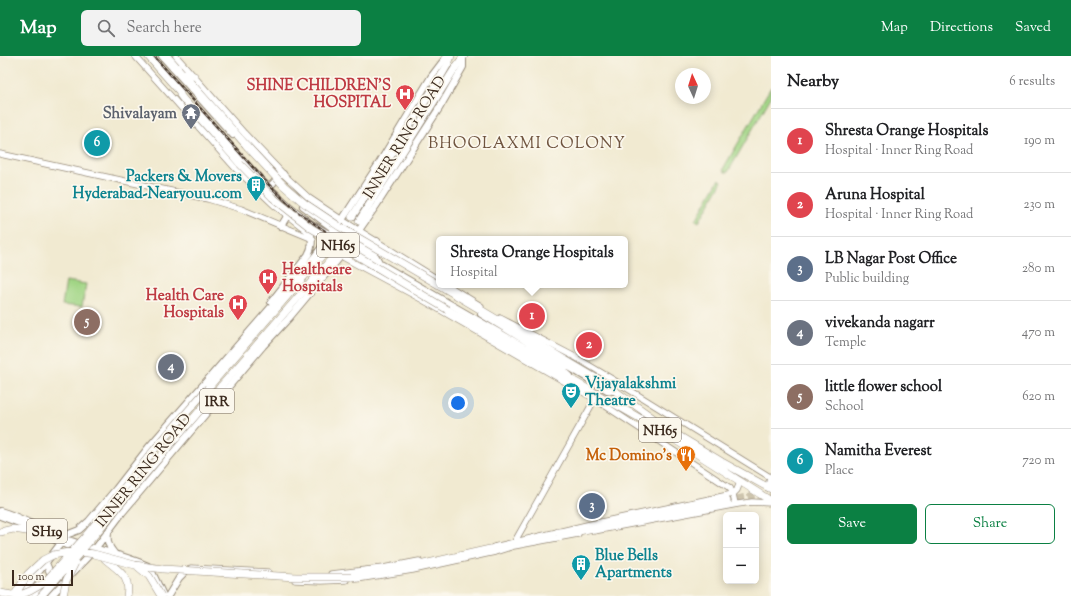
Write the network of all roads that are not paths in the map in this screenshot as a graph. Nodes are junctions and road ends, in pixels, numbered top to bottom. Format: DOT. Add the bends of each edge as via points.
graph roads {
  1 [pos="135,56"];
  2 [pos="148,56"];
  3 [pos="162,56"];
  4 [pos="167,56"];
  5 [pos="176,56"];
  6 [pos="448,56"];
  7 [pos="451,56"];
  8 [pos="464,57"];
  9 [pos="183,74"];
  10 [pos="194,76"];
  11 [pos="180,92"];
  12 [pos="0,154"];
  13 [pos="284,174"];
  14 [pos="275,181"];
  15 [pos="269,187"];
  16 [pos="277,195"];
  17 [pos="270,202"];
  18 [pos="288,205"];
  19 [pos="296,212"];
  20 [pos="287,216"];
  21 [pos="352,217"];
  22 [pos="342,220"];
  23 [pos="359,221"];
  24 [pos="310,223"];
  25 [pos="281,226"];
  26 [pos="360,230"];
  27 [pos="332,232"];
  28 [pos="312,236"];
  29 [pos="377,242"];
  30 [pos="350,243"];
  31 [pos="326,252"];
  32 [pos="370,255"];
  33 [pos="341,256"];
  34 [pos="333,257"];
  35 [pos="405,259"];
  36 [pos="363,267"];
  37 [pos="401,276"];
  38 [pos="436,278"];
  39 [pos="388,281"];
  40 [pos="436,283"];
  41 [pos="436,287"];
  42 [pos="437,288"];
  43 [pos="444,288"];
  44 [pos="452,288"];
  45 [pos="253,329"];
  46 [pos="252,338"];
  47 [pos="259,351"];
  48 [pos="246,356"];
  49 [pos="602,373"];
  50 [pos="577,383"];
  51 [pos="604,383"];
  52 [pos="207,385"];
  53 [pos="613,390"];
  54 [pos="217,395"];
  55 [pos="596,397"];
  56 [pos="770,477"];
  57 [pos="740,482"];
  58 [pos="767,487"];
  59 [pos="734,494"];
  60 [pos="727,501"];
  61 [pos="771,502"];
  62 [pos="735,504"];
  63 [pos="0,511"];
  64 [pos="0,516"];
  65 [pos="90,520"];
  66 [pos="0,532"];
  67 [pos="558,532"];
  68 [pos="36,533"];
  69 [pos="107,533"];
  70 [pos="61,540"];
  71 [pos="514,543"];
  72 [pos="497,547"];
  73 [pos="95,549"];
  74 [pos="114,553"];
  75 [pos="78,555"];
  76 [pos="90,556"];
  77 [pos="105,559"];
  78 [pos="46,563"];
  79 [pos="149,568"];
  80 [pos="140,569"];
  81 [pos="185,572"];
  82 [pos="300,578"];
  83 [pos="44,583"];
  84 [pos="0,593"];
  85 [pos="58,593"];
  86 [pos="14,596"];
  87 [pos="20,596"];
  88 [pos="31,596"];
  89 [pos="41,596"];
  90 [pos="51,596"];
  91 [pos="64,596"];
  92 [pos="127,596"];
  93 [pos="158,596"];
  94 [pos="162,596"];
  95 [pos="168,596"];
  1 -- 17 [label="street" via="236,169"];
  2 -- 11 [label="highway, NH65"];
  3 -- 14 [label="main road"];
  4 -- 9 [label="highway, NH65"];
  5 -- 10 [label="street"];
  6 -- 22 [label="main road, INNER RING ROAD" via="431,77"];
  7 -- 21 [label="highway" via="438,81"];
  8 -- 23 [label="highway, IRR"];
  8 -- 26 [label="main road, INNER RING ROAD / IRR" via="463,67 440,108"];
  9 -- 10 [label="highway"];
  9 -- 40 [label="highway, NH65, bridge" via="284,186 304,203"];
  10 -- 13 [label="street"];
  11 -- 15 [label="main road, NH65"];
  11 -- 50 [label="highway, NH65, bridge" via="183,99 240,164 272,197 311,228"];
  12 -- 25 [label="street" via="208,199 242,208"];
  13 -- 14 [label="main road" via="279,175"];
  13 -- 22 [label="street" via="309,198"];
  14 -- 15 [label="main road"];
  14 -- 27 [label="main road"];
  15 -- 16 [label="main road, NH65"];
  16 -- 17 [label="main road"];
  16 -- 18 [label="main road, NH65"];
  17 -- 20 [label="street"];
  18 -- 19 [label="main road, NH65"];
  18 -- 20 [label="main road"];
  19 -- 20 [label="main road"];
  19 -- 24 [label="main road, NH65"];
  20 -- 25 [label="main road"];
  20 -- 28 [label="street"];
  22 -- 26 [label="street"];
  22 -- 27 [label="main road, INNER RING ROAD"];
  24 -- 27 [label="main road, NH65"];
  24 -- 28 [label="main road"];
  25 -- 28 [label="street"];
  26 -- 29 [label="street"];
  26 -- 30 [label="main road, INNER RING ROAD / IRR"];
  27 -- 30 [label="main road, NH65"];
  27 -- 45 [label="main road, INNER RING ROAD" via="312,260"];
  28 -- 45 [label="main road" via="312,247 308,255 254,322"];
  29 -- 32 [label="main road"];
  29 -- 35 [label="street"];
  30 -- 32 [label="main road"];
  30 -- 33 [label="main road, INNER RING ROAD / IRR"];
  31 -- 46 [label="highway, IRR"];
  32 -- 36 [label="main road"];
  32 -- 37 [label="main road"];
  33 -- 36 [label="street"];
  33 -- 47 [label="main road, INNER RING ROAD / IRR"];
  34 -- 48 [label="highway, IRR"];
  35 -- 38 [label="street"];
  35 -- 41 [label="main road" via="407,270"];
  36 -- 39 [label="street"];
  37 -- 39 [label="main road"];
  37 -- 50 [label="main road" via="562,369"];
  39 -- 55 [label="street"];
  42 -- 53 [label="main road" via="606,390"];
  43 -- 51 [label="highway, NH65"];
  44 -- 49 [label="street" via="497,316"];
  45 -- 46 [label="highway"];
  45 -- 52 [label="main road, INNER RING ROAD" via="226,358"];
  46 -- 52 [label="highway, IRR" via="215,380"];
  47 -- 48 [label="highway"];
  47 -- 54 [label="main road, INNER RING ROAD / IRR"];
  48 -- 54 [label="highway, IRR" via="221,385"];
  49 -- 51 [label="highway"];
  49 -- 56 [label="street"];
  50 -- 55 [label="highway, NH65"];
  51 -- 53 [label="highway, NH65"];
  52 -- 65 [label="main road, INNER RING ROAD" via="148,448"];
  52 -- 83 [label="highway, IRR, bridge" via="85,537"];
  53 -- 58 [label="highway, NH65" via="689,442"];
  54 -- 69 [label="main road, INNER RING ROAD / IRR"];
  54 -- 75 [label="highway, IRR, bridge" via="140,480"];
  55 -- 57 [label="highway, NH65" via="650,424"];
  55 -- 59 [label="street" via="730,488"];
  55 -- 71 [label="street"];
  56 -- 58 [label="street"];
  57 -- 59 [label="street"];
  57 -- 61 [label="highway, NH65"];
  59 -- 62 [label="street"];
  59 -- 67 [label="street"];
  60 -- 67 [label="highway" via="574,532"];
  61 -- 62 [label="street"];
  62 -- 82 [label="street" via="514,546 414,570 352,580 322,581"];
  63 -- 70 [label="main road, SH19" via="21,518"];
  64 -- 68 [label="main road, SH19" via="19,522"];
  65 -- 69 [label="main road" via="91,525 100,533"];
  65 -- 70 [label="main road, INNER RING ROAD"];
  66 -- 68 [label="highway" via="13,529"];
  67 -- 71 [label="street"];
  68 -- 70 [label="main road, SH19"];
  69 -- 73 [label="main road, INNER RING ROAD / IRR"];
  69 -- 74 [label="main road" via="107,542"];
  70 -- 73 [label="main road, SH19"];
  70 -- 76 [label="main road, SH19"];
  70 -- 78 [label="main road"];
  71 -- 72 [label="street"];
  72 -- 80 [label="highway, bridge" via="406,568 351,577 296,577"];
  72 -- 82 [label="street" via="383,568"];
  73 -- 74 [label="main road, SH19"];
  73 -- 76 [label="main road, INNER RING ROAD / IRR"];
  74 -- 79 [label="main road, SH19"];
  75 -- 89 [label="highway, IRR, bridge"];
  75 -- 91 [label="highway, bridge" via="66,581"];
  76 -- 77 [label="main road, SH19"];
  76 -- 85 [label="main road, INNER RING ROAD"];
  77 -- 80 [label="main road, SH19"];
  77 -- 92 [label="highway" via="125,576"];
  78 -- 85 [label="main road"];
  78 -- 87 [label="main road"];
  79 -- 80 [label="street"];
  79 -- 81 [label="street"];
  79 -- 82 [label="street" via="205,568"];
  79 -- 94 [label="main road"];
  80 -- 86 [label="highway, bridge" via="89,553 63,552 35,566"];
  80 -- 93 [label="main road"];
  80 -- 94 [label="highway, bridge" via="149,576"];
  81 -- 82 [label="street"];
  81 -- 95 [label="main road" via="178,578"];
  83 -- 84 [label="highway, bridge" via="18,596"];
  83 -- 88 [label="highway, IRR, bridge"];
  85 -- 90 [label="main road, INNER RING ROAD"];
}
